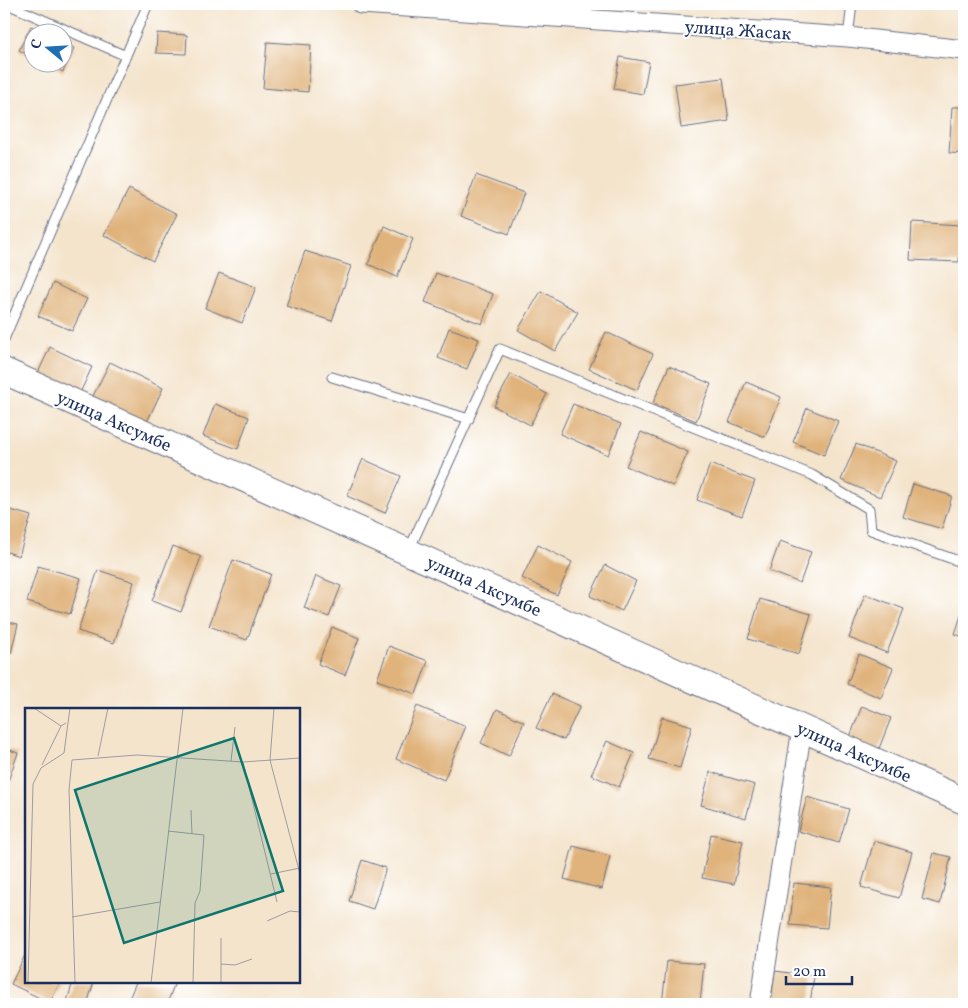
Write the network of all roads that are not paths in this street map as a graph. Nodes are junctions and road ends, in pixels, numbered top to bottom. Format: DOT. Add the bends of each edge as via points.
graph roads {
  1 [pos="7,4"];
  2 [pos="148,4"];
  3 [pos="361,4"];
  4 [pos="852,4"];
  5 [pos="848,37"];
  6 [pos="964,50"];
  7 [pos="126,56"];
  8 [pos="4,339"];
  9 [pos="4,371"];
  10 [pos="332,377"];
  11 [pos="469,419"];
  12 [pos="408,552"];
  13 [pos="964,563"];
  14 [pos="802,728"];
  15 [pos="964,801"];
  16 [pos="760,1004"];
  1 -- 7 [label="lane"];
  2 -- 7 [label="lane"];
  3 -- 5 [label="street, улица Жасак"];
  4 -- 5 [label="lane"];
  5 -- 6 [label="street, улица Жасак"];
  7 -- 8 [label="lane"];
  9 -- 12 [label="main road, улица Аксумбе"];
  10 -- 11 [label="lane"];
  11 -- 12 [label="lane"];
  11 -- 13 [label="lane" via="500,349 812,475 869,509 871,530"];
  12 -- 14 [label="main road, улица Аксумбе"];
  14 -- 15 [label="main road, улица Аксумбе"];
  14 -- 16 [label="street"];
}
